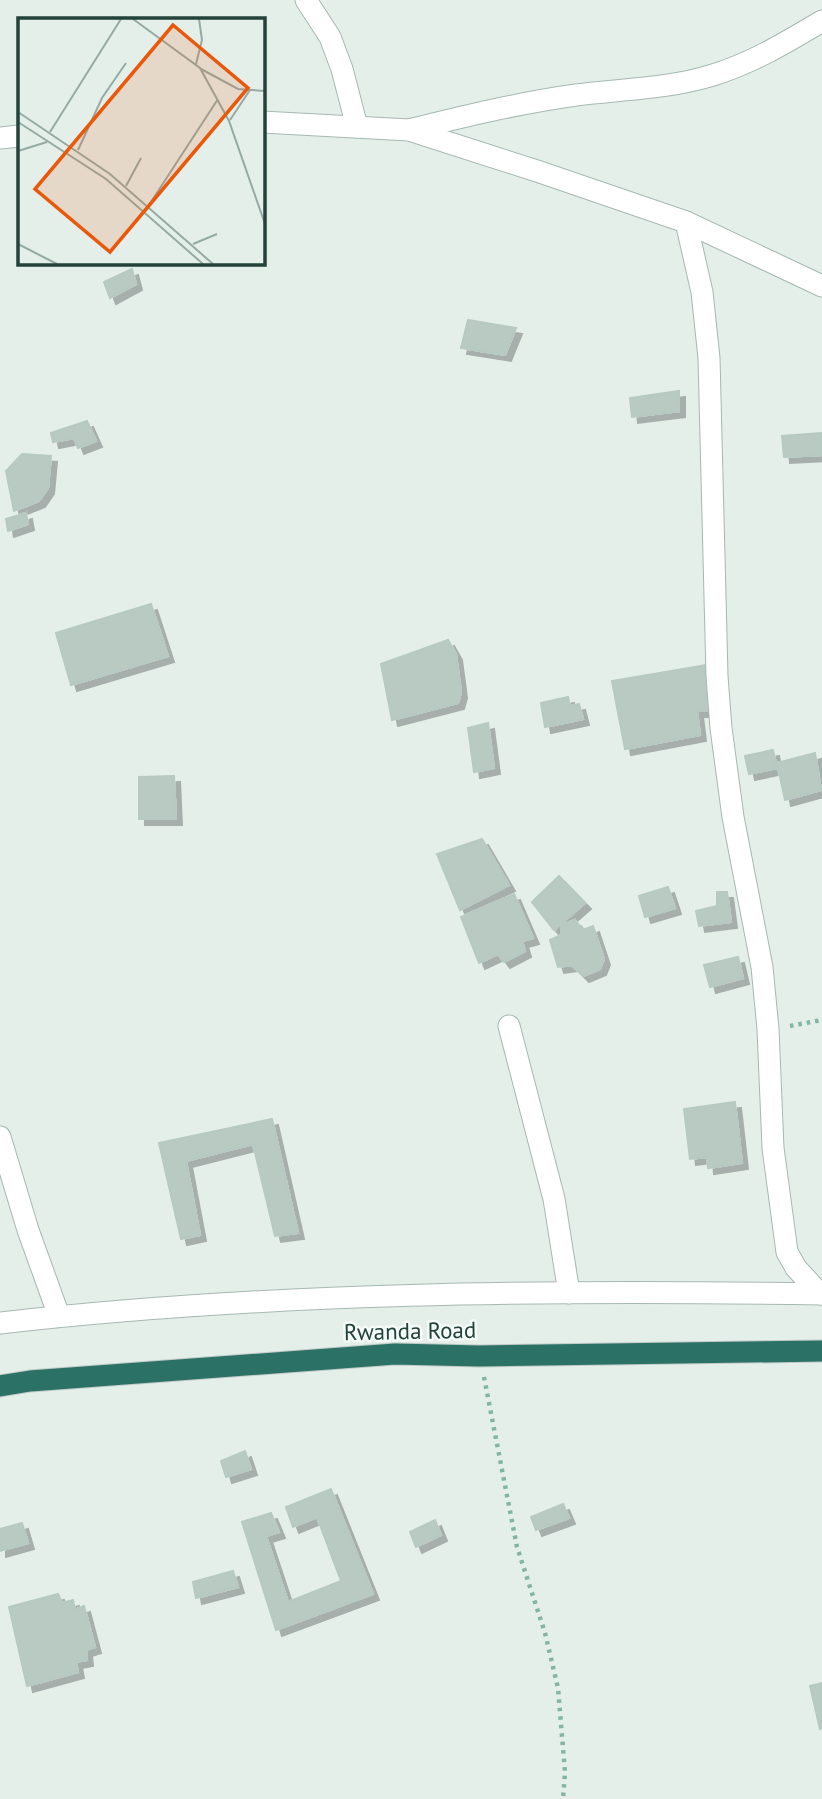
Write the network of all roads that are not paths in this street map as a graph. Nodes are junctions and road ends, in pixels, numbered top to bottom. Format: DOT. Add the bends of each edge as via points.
graph roads {
  1 [pos="306,0"];
  2 [pos="822,21"];
  3 [pos="264,122"];
  4 [pos="356,127"];
  5 [pos="409,130"];
  6 [pos="18,136"];
  7 [pos="0,138"];
  8 [pos="686,222"];
  9 [pos="822,286"];
  10 [pos="509,1026"];
  11 [pos="0,1138"];
  12 [pos="569,1293"];
  13 [pos="821,1294"];
  14 [pos="59,1316"];
  15 [pos="0,1323"];
  16 [pos="822,1351"];
  17 [pos="0,1386"];
  1 -- 4 [label="street" via="330,37"];
  2 -- 5 [label="street" via="764,56 712,75 647,89 487,110"];
  3 -- 4 [label="street"];
  4 -- 5 [label="street"];
  5 -- 8 [label="street"];
  6 -- 7 [label="street"];
  8 -- 9 [label="street"];
  8 -- 13 [label="street" via="702,292 709,358 720,727 762,967 773,1148 787,1252"];
  10 -- 12 [label="street" via="554,1199"];
  11 -- 14 [label="street"];
  12 -- 13 [label="street"];
  12 -- 14 [label="street" via="174,1305"];
  14 -- 15 [label="street"];
  16 -- 17 [label="highway, Rwanda Road" via="395,1354"];
}
